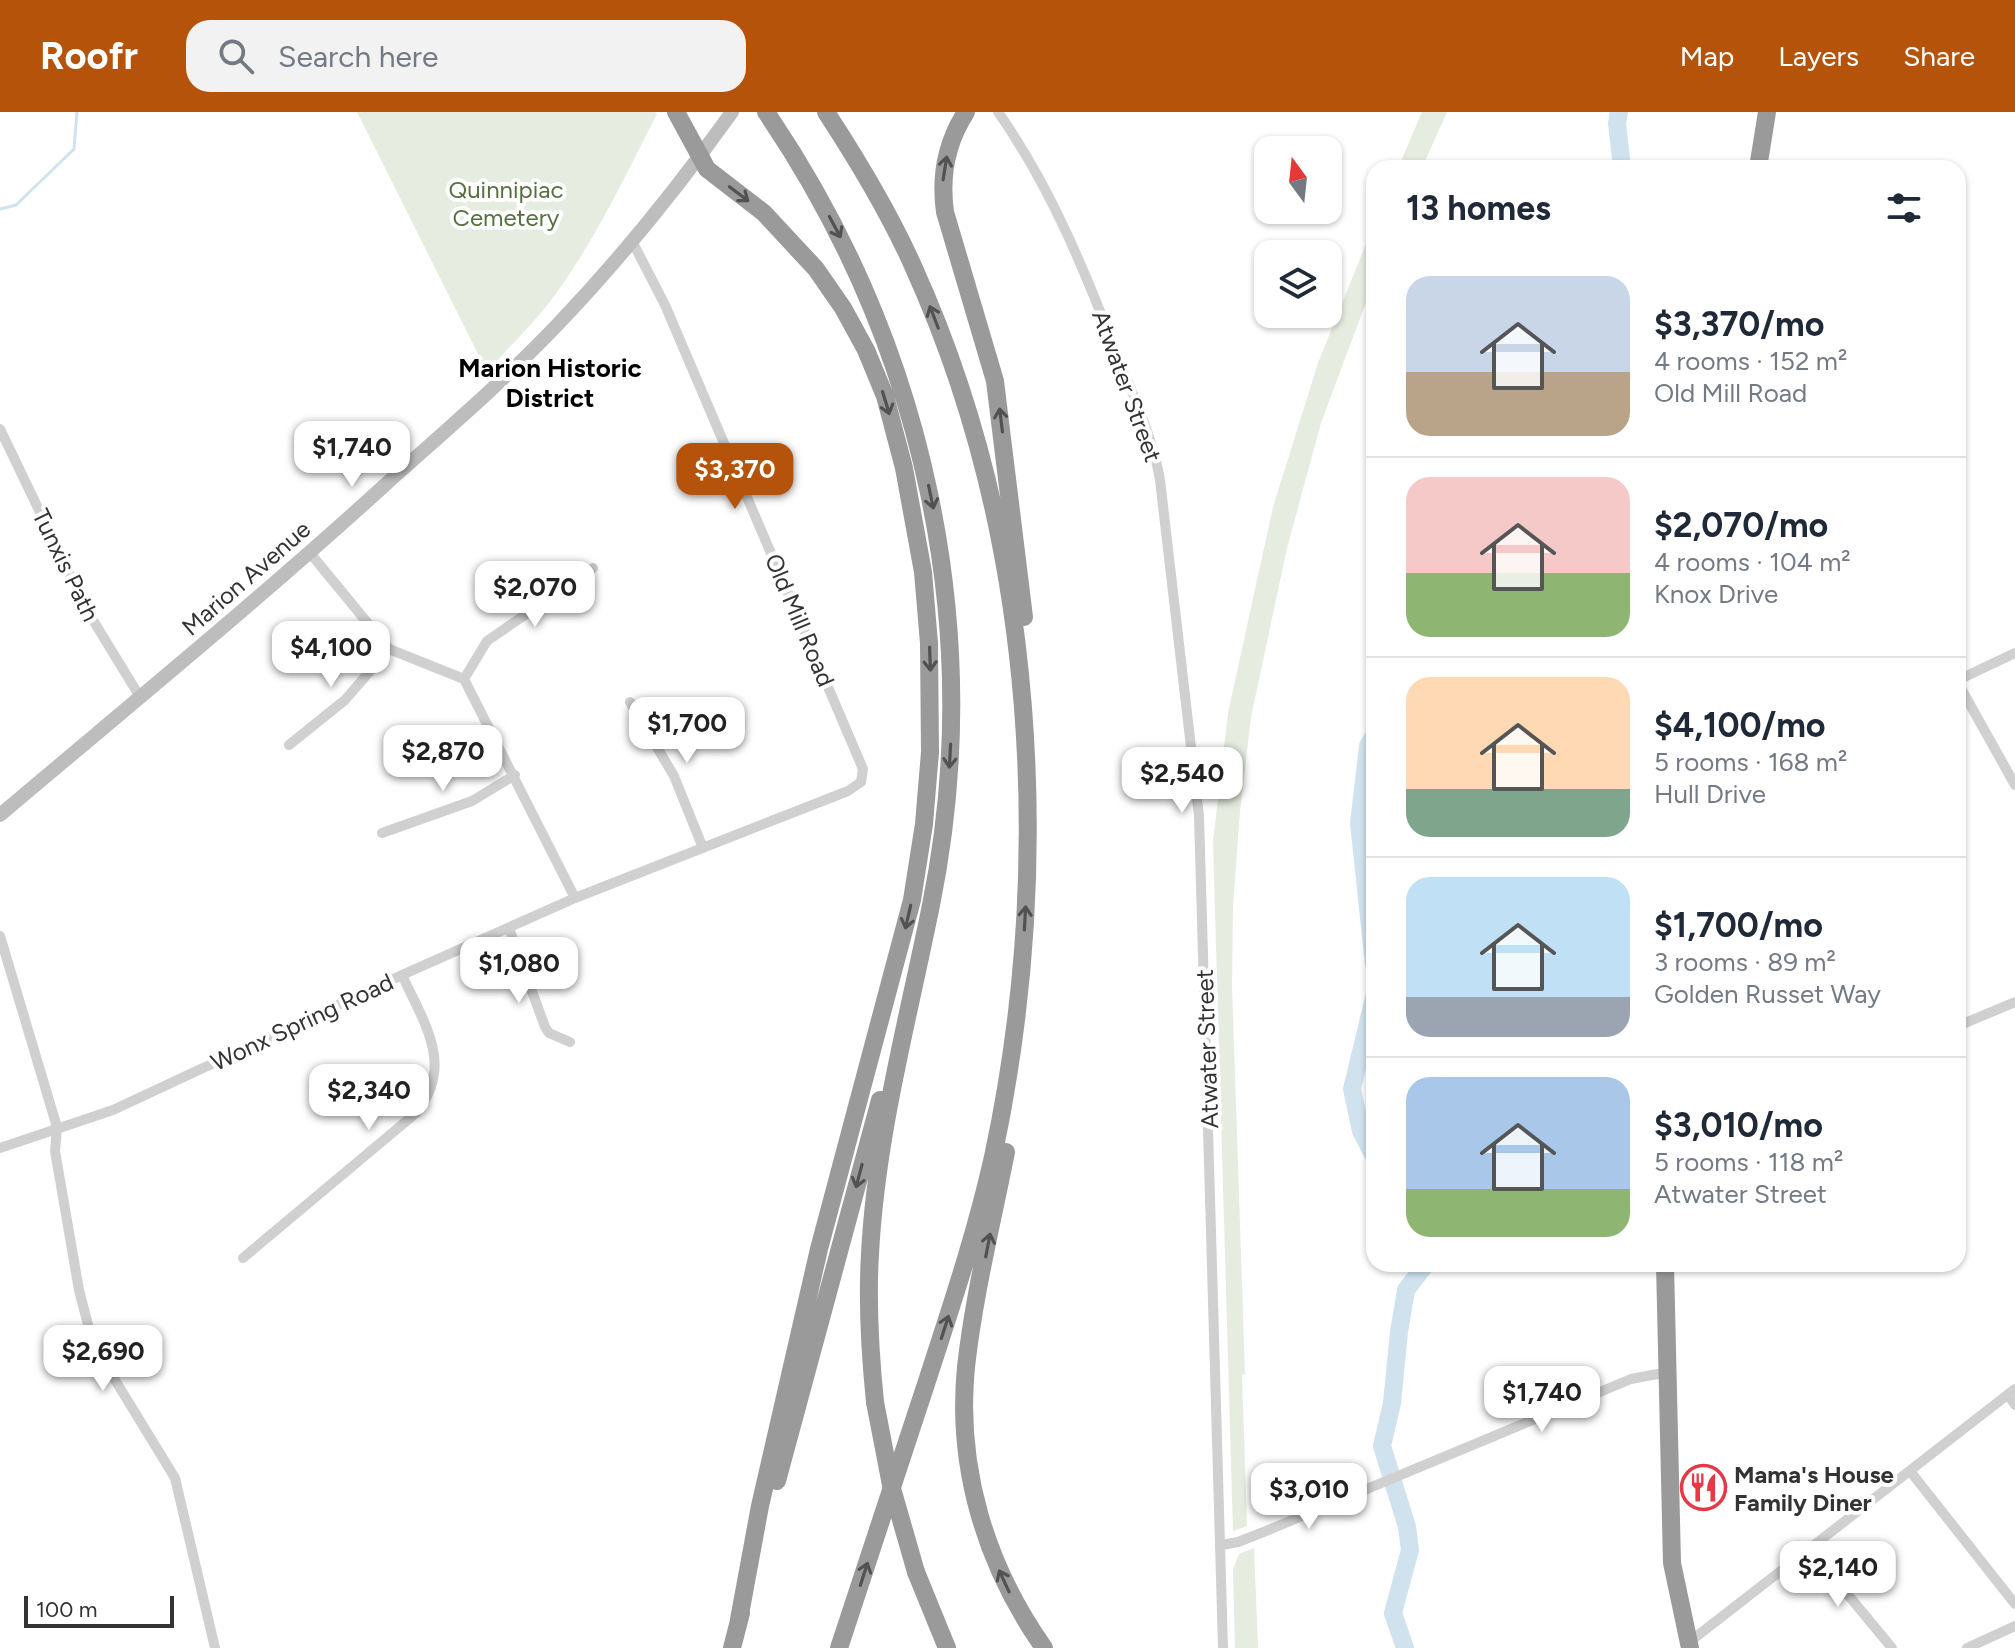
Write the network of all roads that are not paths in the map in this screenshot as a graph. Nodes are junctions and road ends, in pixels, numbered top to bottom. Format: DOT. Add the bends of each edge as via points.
graph roads {
  1 [pos="676,112"];
  2 [pos="732,112"];
  3 [pos="766,112"];
  4 [pos="826,112"];
  5 [pos="966,112"];
  6 [pos="998,112"];
  7 [pos="1767,112"];
  8 [pos="699,157"];
  9 [pos="1759,160"];
  10 [pos="632,241"];
  11 [pos="0,429"];
  12 [pos="310,553"];
  13 [pos="593,568"];
  14 [pos="389,649"];
  15 [pos="2015,653"];
  16 [pos="1966,678"];
  17 [pos="464,679"];
  18 [pos="1966,696"];
  19 [pos="140,697"];
  20 [pos="630,702"];
  21 [pos="289,745"];
  22 [pos="515,775"];
  23 [pos="1027,776"];
  24 [pos="861,782"];
  25 [pos="2015,785"];
  26 [pos="0,815"];
  27 [pos="382,833"];
  28 [pos="703,848"];
  29 [pos="575,898"];
  30 [pos="509,928"];
  31 [pos="0,936"];
  32 [pos="924,939"];
  33 [pos="402,975"];
  34 [pos="1019,996"];
  35 [pos="2015,1002"];
  36 [pos="1966,1023"];
  37 [pos="570,1042"];
  38 [pos="57,1127"];
  39 [pos="0,1148"];
  40 [pos="243,1258"];
  41 [pos="1665,1272"];
  42 [pos="1668,1372"];
  43 [pos="2011,1392"];
  44 [pos="2015,1405"];
  45 [pos="1910,1471"];
  46 [pos="1222,1545"];
  47 [pos="1810,1549"];
  48 [pos="2015,1604"];
  49 [pos="738,1625"];
  50 [pos="2015,1626"];
  51 [pos="841,1644"];
  52 [pos="1689,1646"];
  53 [pos="215,1648"];
  54 [pos="732,1648"];
  55 [pos="947,1648"];
  56 [pos="1044,1648"];
  57 [pos="1223,1648"];
  58 [pos="1892,1648"];
  59 [pos="1967,1648"];
  1 -- 8 [label="highway"];
  2 -- 8 [label="main road, Marion Avenue"];
  3 -- 32 [label="highway, one-way" via="833,223 879,322 914,426 938,534 950,643 951,754"];
  23 -- 4 [label="highway, one-way" via="1009,598 963,398 908,255"];
  23 -- 5 [label="highway, one-way" via="1029,664 997,393 942,195 950,144"];
  6 -- 46 [label="street, Atwater Street" via="1037,172 1073,245 1153,447 1160,480 1199,816"];
  7 -- 9 [label="highway"];
  8 -- 10 [label="main road, Marion Avenue"];
  8 -- 49 [label="highway, one-way" via="799,249 837,298 866,350 892,420 913,515 926,595 931,679 927,788 912,900 819,1249"];
  10 -- 12 [label="main road, Marion Avenue" via="535,347"];
  10 -- 24 [label="street, Old Mill Road" via="671,319 863,769"];
  11 -- 19 [label="street, Tunxis Path" via="88,612"];
  12 -- 14 [label="street"];
  12 -- 19 [label="main road, Marion Avenue"];
  13 -- 17 [label="street" via="487,641"];
  14 -- 17 [label="street"];
  14 -- 21 [label="street" via="345,700"];
  15 -- 16 [label="street"];
  17 -- 22 [label="street"];
  18 -- 25 [label="street"];
  19 -- 26 [label="main road, Marion Avenue"];
  20 -- 28 [label="street" via="674,776"];
  22 -- 27 [label="street" via="472,801"];
  22 -- 29 [label="street"];
  34 -- 23 [label="highway, one-way"];
  24 -- 28 [label="street, Wonx Spring Road"];
  28 -- 29 [label="street, Wonx Spring Road"];
  29 -- 30 [label="street, Wonx Spring Road"];
  30 -- 33 [label="street, Wonx Spring Road"];
  30 -- 37 [label="street" via="545,1027"];
  31 -- 38 [label="street"];
  32 -- 49 [label="highway, one-way"];
  32 -- 55 [label="highway, bridge" via="886,1128 873,1221 869,1313 875,1402 891,1485 916,1572"];
  33 -- 38 [label="street, Wonx Spring Road" via="113,1110"];
  33 -- 40 [label="street" via="437,1060 429,1098"];
  51 -- 34 [label="highway, one-way" via="972,1239 1003,1105"];
  56 -- 34 [label="highway, one-way" via="1015,1602 981,1522 964,1419 968,1353 1015,1100"];
  35 -- 36 [label="street"];
  38 -- 39 [label="street, Wonx Spring Road"];
  38 -- 53 [label="street" via="55,1151 93,1344 175,1478"];
  41 -- 42 [label="highway"];
  42 -- 46 [label="street" via="1631,1379"];
  42 -- 52 [label="highway" via="1672,1563"];
  43 -- 44 [label="street"];
  43 -- 45 [label="street"];
  45 -- 47 [label="street"];
  45 -- 48 [label="street"];
  46 -- 57 [label="street, Atwater Street"];
  47 -- 52 [label="street"];
  47 -- 58 [label="street"];
  49 -- 54 [label="highway"];
  50 -- 59 [label="street"];
}
